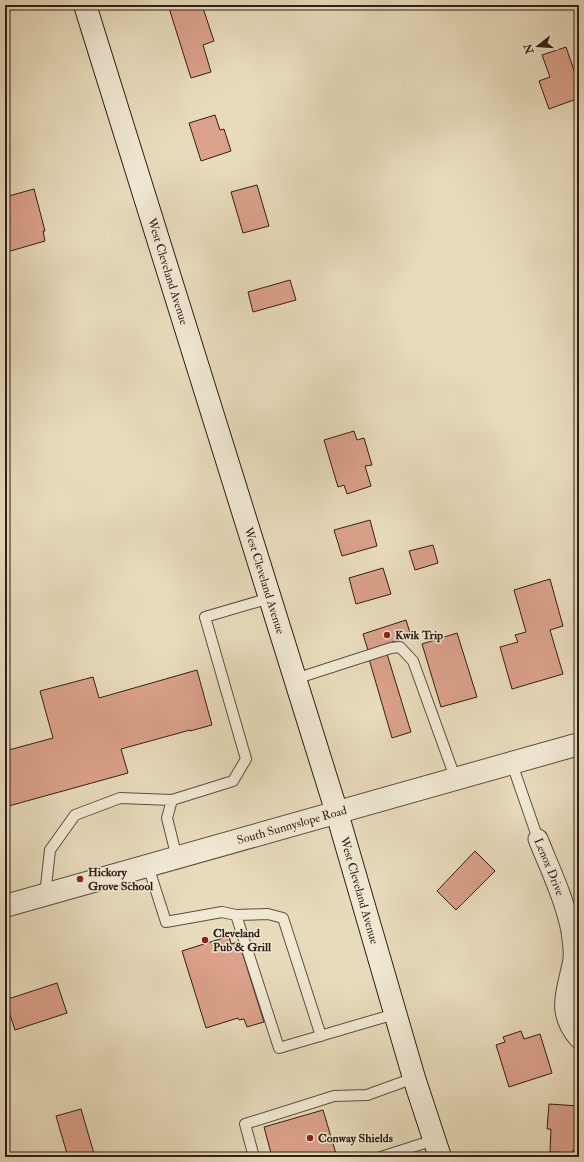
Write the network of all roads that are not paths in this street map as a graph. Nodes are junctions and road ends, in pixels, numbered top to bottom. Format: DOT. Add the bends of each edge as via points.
graph roads {
  1 [pos="85,5"];
  2 [pos="270,598"];
  3 [pos="295,679"];
  4 [pos="579,744"];
  5 [pos="512,764"];
  6 [pos="456,780"];
  7 [pos="172,800"];
  8 [pos="337,813"];
  9 [pos="538,839"];
  10 [pos="176,858"];
  11 [pos="148,866"];
  12 [pos="45,895"];
  13 [pos="5,906"];
  14 [pos="236,915"];
  15 [pos="395,1014"];
  16 [pos="321,1036"];
  17 [pos="579,1039"];
  18 [pos="414,1078"];
  19 [pos="437,1149"];
  20 [pos="254,1157"];
  21 [pos="381,1157"];
  1 -- 2 [label="main road, West Cleveland Avenue"];
  2 -- 3 [label="main road, West Cleveland Avenue"];
  2 -- 7 [label="lane" via="205,617 246,759 233,781"];
  3 -- 6 [label="lane" via="400,647 413,661"];
  3 -- 8 [label="main road, West Cleveland Avenue"];
  4 -- 5 [label="main road, South Sunnyslope Road"];
  5 -- 6 [label="main road, South Sunnyslope Road"];
  5 -- 9 [label="lane, Lenox Drive"];
  6 -- 8 [label="main road, South Sunnyslope Road"];
  7 -- 10 [label="lane" via="167,818"];
  7 -- 12 [label="lane" via="120,798 75,815 50,850"];
  8 -- 10 [label="main road, South Sunnyslope Road"];
  8 -- 15 [label="main road, West Cleveland Avenue"];
  9 -- 17 [label="street, Lenox Drive" via="571,930 573,958 566,984 564,1009 566,1018"];
  10 -- 11 [label="main road, South Sunnyslope Road"];
  11 -- 12 [label="main road, South Sunnyslope Road"];
  11 -- 14 [label="lane" via="166,922 222,912"];
  12 -- 13 [label="main road, South Sunnyslope Road"];
  14 -- 16 [label="lane" via="268,914 283,918"];
  14 -- 16 [label="lane" via="279,1048"];
  15 -- 16 [label="lane"];
  15 -- 18 [label="main road, West Cleveland Avenue"];
  18 -- 19 [label="main road, West Cleveland Avenue"];
  18 -- 20 [label="lane" via="368,1094 334,1096 244,1124"];
  19 -- 21 [label="lane"];
}
